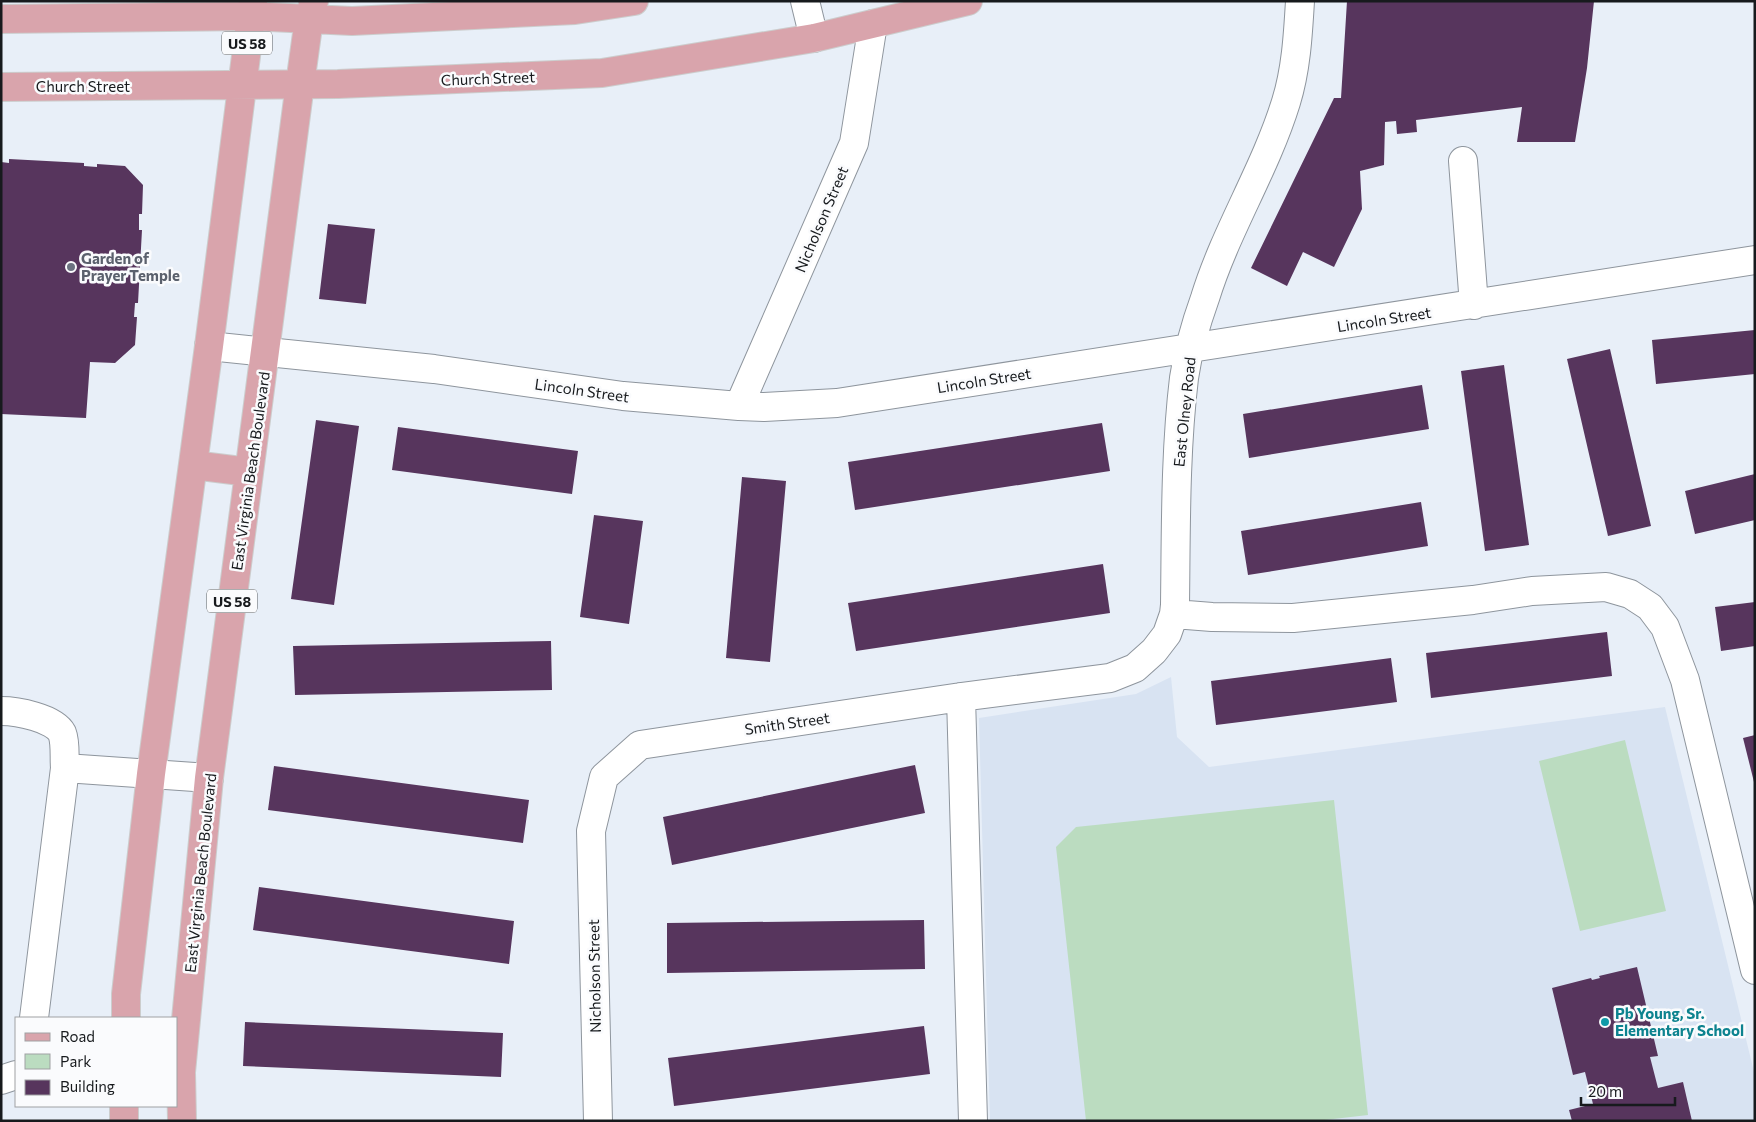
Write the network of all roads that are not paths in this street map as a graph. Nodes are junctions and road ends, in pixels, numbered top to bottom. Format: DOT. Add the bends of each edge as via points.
graph roads {
  1 [pos="634,1"];
  2 [pos="806,1"];
  3 [pos="968,1"];
  4 [pos="1300,1"];
  5 [pos="574,6"];
  6 [pos="252,9"];
  7 [pos="312,10"];
  8 [pos="1,19"];
  9 [pos="873,24"];
  10 [pos="814,38"];
  11 [pos="241,84"];
  12 [pos="300,84"];
  13 [pos="1,87"];
  14 [pos="1463,161"];
  15 [pos="1755,260"];
  16 [pos="1474,305"];
  17 [pos="209,346"];
  18 [pos="1190,348"];
  19 [pos="266,351"];
  20 [pos="739,406"];
  21 [pos="193,465"];
  22 [pos="249,472"];
  23 [pos="1174,614"];
  24 [pos="1037,688"];
  25 [pos="960,697"];
  26 [pos="1,711"];
  27 [pos="65,768"];
  28 [pos="151,774"];
  29 [pos="209,778"];
  30 [pos="591,831"];
  31 [pos="1755,970"];
  32 [pos="34,1017"];
  33 [pos="126,1017"];
  34 [pos="15,1075"];
  35 [pos="1,1080"];
  36 [pos="124,1107"];
  37 [pos="124,1121"];
  38 [pos="182,1121"];
  39 [pos="598,1121"];
  40 [pos="973,1121"];
  1 -- 5 [label="main road"];
  2 -- 10 [label="street"];
  3 -- 9 [label="main road, Church Street"];
  4 -- 18 [label="street, East Olney Road" via="1297,46 1287,101 1257,178 1222,252"];
  5 -- 7 [label="main road" via="352,21"];
  6 -- 7 [label="main road"];
  6 -- 8 [label="main road"];
  6 -- 11 [label="main road, US 58"];
  7 -- 12 [label="main road, East Virginia Beach Boulevard / US 58"];
  9 -- 10 [label="main road, Church Street"];
  9 -- 20 [label="street, Nicholson Street" via="854,143"];
  10 -- 12 [label="main road, Church Street" via="602,73"];
  11 -- 12 [label="main road, Church Street"];
  11 -- 13 [label="main road, Church Street"];
  11 -- 17 [label="main road, US 58"];
  12 -- 19 [label="main road, East Virginia Beach Boulevard / US 58"];
  14 -- 16 [label="street"];
  15 -- 16 [label="street, Lincoln Street"];
  16 -- 18 [label="street, Lincoln Street"];
  17 -- 19 [label="street, Lincoln Street"];
  17 -- 21 [label="main road, US 58"];
  18 -- 20 [label="street, Lincoln Street" via="837,403"];
  18 -- 23 [label="street, East Olney Road" via="1184,377 1176,493"];
  19 -- 20 [label="street, Lincoln Street" via="434,369 622,396"];
  19 -- 22 [label="main road, East Virginia Beach Boulevard / US 58"];
  21 -- 22 [label="main road"];
  21 -- 28 [label="main road, US 58"];
  22 -- 29 [label="main road, East Virginia Beach Boulevard / US 58"];
  23 -- 24 [label="street, East Olney Road" via="1154,651 1134,668 1110,678"];
  23 -- 31 [label="street" via="1292,618 1532,591 1606,586 1630,594 1650,607 1665,627 1684,680"];
  24 -- 25 [label="street, Smith Street"];
  25 -- 30 [label="street, Smith Street" via="640,745 604,777"];
  25 -- 40 [label="street"];
  26 -- 27 [label="street" via="42,719 59,728 63,735"];
  27 -- 28 [label="street"];
  27 -- 32 [label="street"];
  28 -- 29 [label="street"];
  28 -- 33 [label="main road, US 58"];
  29 -- 38 [label="main road, East Virginia Beach Boulevard / US 58" via="181,1072"];
  30 -- 39 [label="street, Nicholson Street"];
  34 -- 35 [label="street"];
  36 -- 37 [label="main road"];
}
